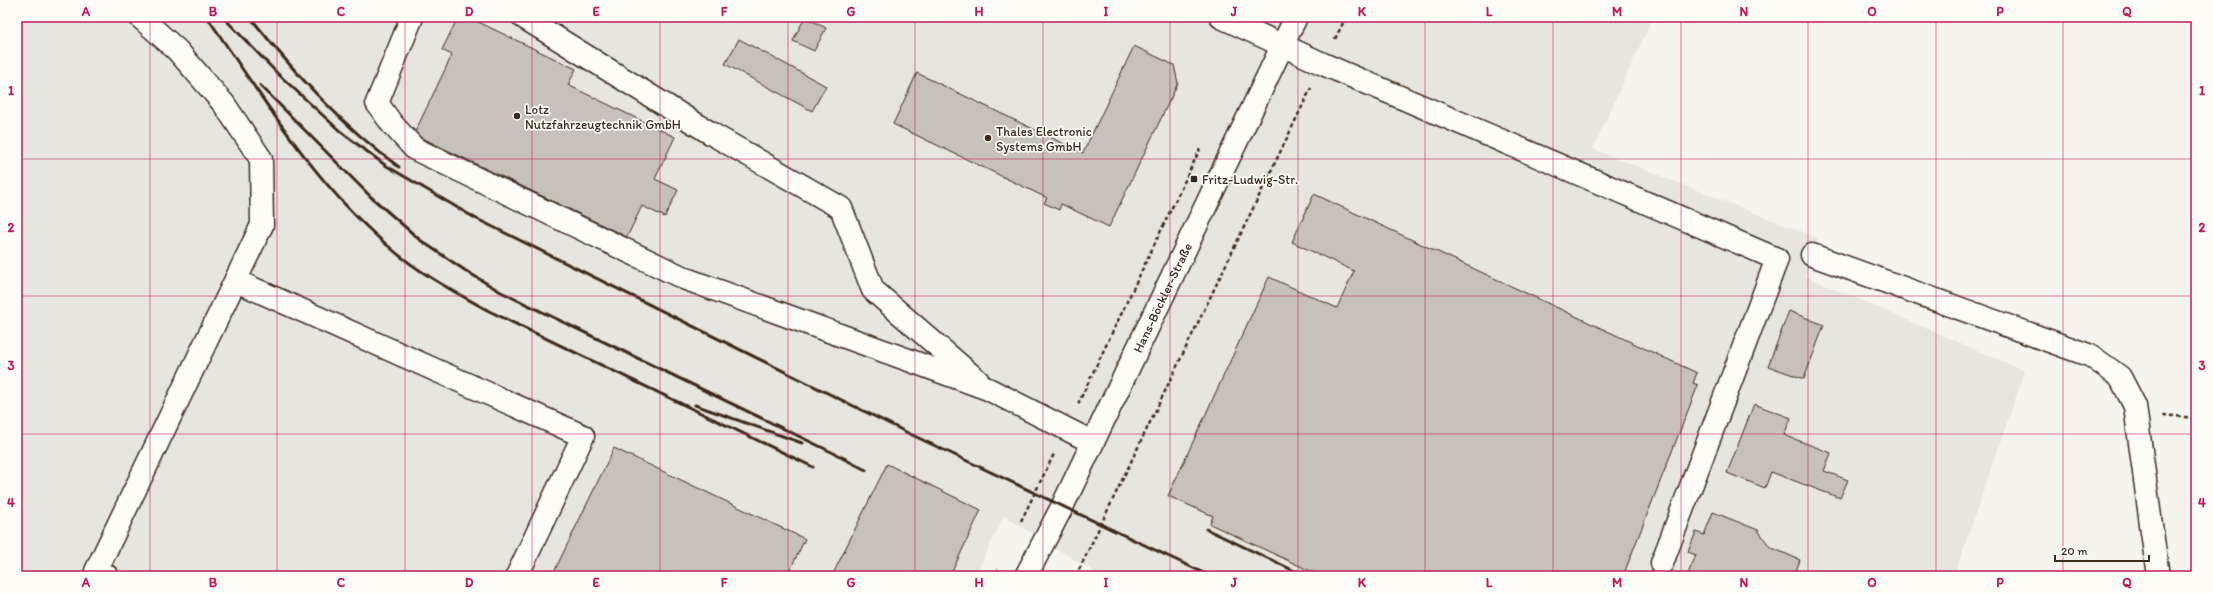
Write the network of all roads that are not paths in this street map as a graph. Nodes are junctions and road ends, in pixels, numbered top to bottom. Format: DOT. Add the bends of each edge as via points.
graph roads {
  1 [pos="140,17"];
  2 [pos="412,17"];
  3 [pos="523,17"];
  4 [pos="1221,17"];
  5 [pos="1296,17"];
  6 [pos="1282,46"];
  7 [pos="1812,255"];
  8 [pos="236,281"];
  9 [pos="988,389"];
  10 [pos="1092,442"];
  11 [pos="1662,563"];
  12 [pos="99,574"];
  13 [pos="517,576"];
  14 [pos="1026,576"];
  15 [pos="2158,576"];
  1 -- 8 [label="main road" via="177,50 224,104 261,158 262,225"];
  2 -- 9 [label="main road" via="377,103 415,149 686,279"];
  3 -- 9 [label="main road" via="712,134 840,208 873,290"];
  4 -- 6 [label="main road"];
  5 -- 6 [label="main road, Hans-Böckler-Straße"];
  6 -- 10 [label="main road, Hans-Böckler-Straße"];
  6 -- 11 [label="main road" via="1777,259"];
  7 -- 15 [label="main road" via="2091,356 2120,377 2135,406"];
  8 -- 12 [label="main road"];
  8 -- 13 [label="main road" via="583,436"];
  9 -- 10 [label="main road"];
  10 -- 14 [label="main road, Hans-Böckler-Straße"];
}
